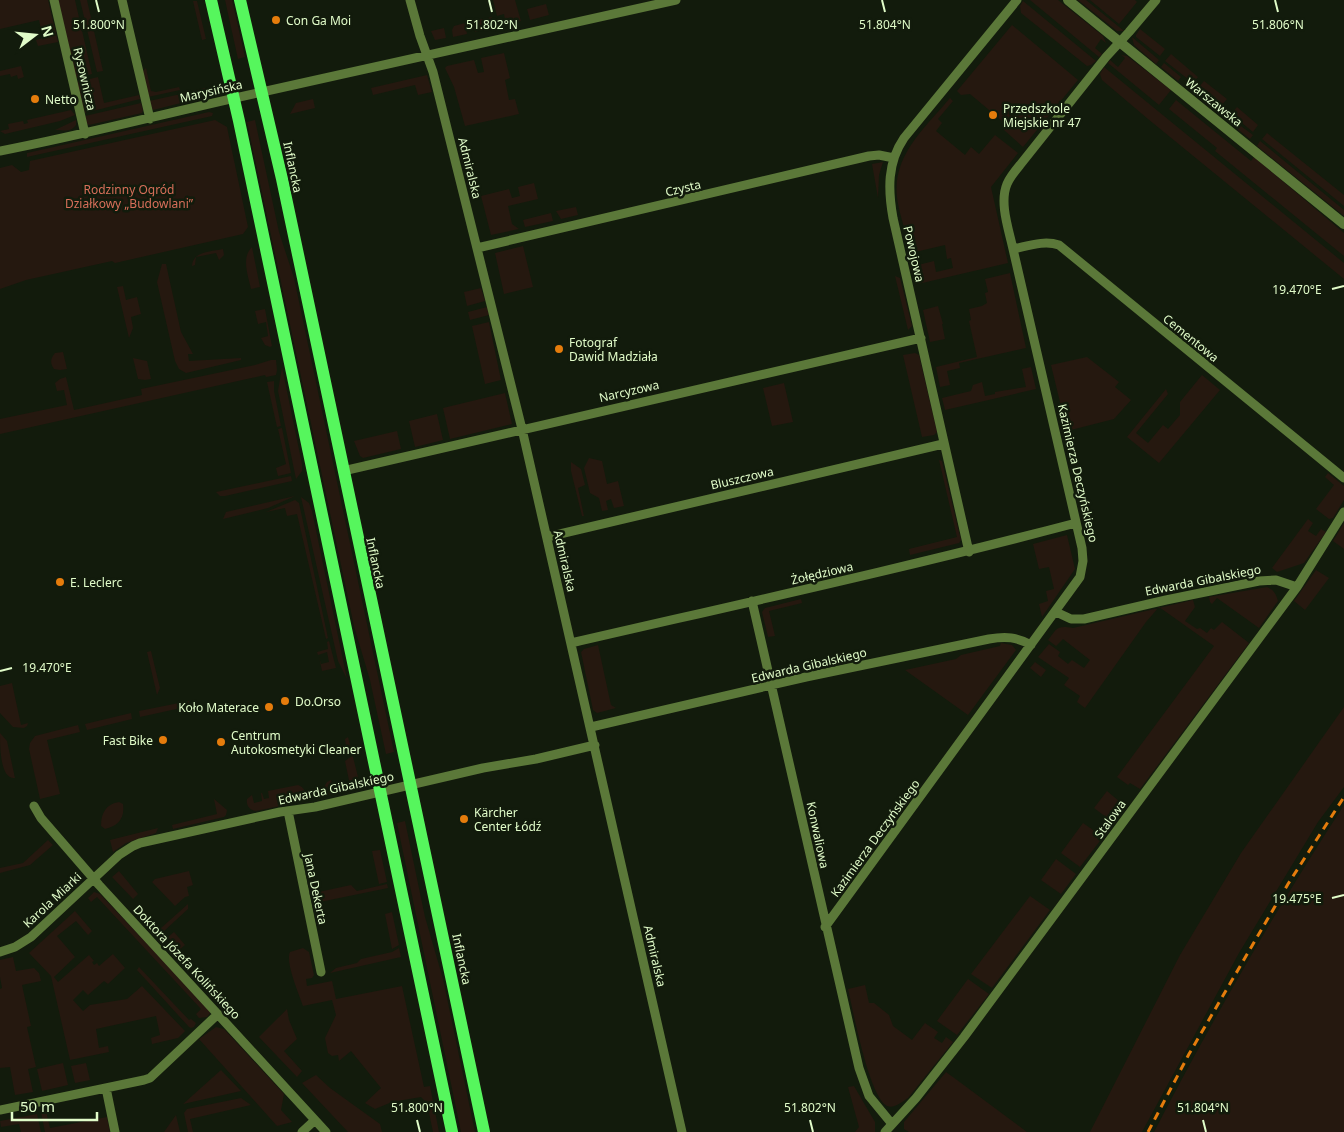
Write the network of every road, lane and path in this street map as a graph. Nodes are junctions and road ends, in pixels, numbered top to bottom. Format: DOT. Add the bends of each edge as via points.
graph roads {
  1 [pos="54,0"];
  2 [pos="122,0"];
  3 [pos="211,0"];
  4 [pos="240,0"];
  5 [pos="410,0"];
  6 [pos="676,0"];
  7 [pos="1017,0"];
  8 [pos="1068,0"];
  9 [pos="1156,0"];
  10 [pos="1120,42"];
  11 [pos="428,57"];
  12 [pos="262,92"];
  13 [pos="234,99"];
  14 [pos="150,119"];
  15 [pos="85,134"];
  16 [pos="0,151"];
  17 [pos="894,158"];
  18 [pos="1344,224"];
  19 [pos="478,248"];
  20 [pos="1013,249"];
  21 [pos="921,338"];
  22 [pos="522,430"];
  23 [pos="943,444"];
  24 [pos="343,471"];
  25 [pos="1344,478"];
  26 [pos="1344,512"];
  27 [pos="1076,523"];
  28 [pos="547,537"];
  29 [pos="969,552"];
  30 [pos="1297,587"];
  31 [pos="752,602"];
  32 [pos="1056,612"];
  33 [pos="571,643"];
  34 [pos="1032,645"];
  35 [pos="772,686"];
  36 [pos="591,727"];
  37 [pos="594,745"];
  38 [pos="410,785"];
  39 [pos="381,792"];
  40 [pos="34,806"];
  41 [pos="288,811"];
  42 [pos="93,879"];
  43 [pos="826,927"];
  44 [pos="0,952"];
  45 [pos="321,972"];
  46 [pos="218,1014"];
  47 [pos="106,1088"];
  48 [pos="0,1110"];
  49 [pos="315,1120"];
  50 [pos="892,1124"];
  51 [pos="115,1132"];
  52 [pos="302,1132"];
  53 [pos="326,1132"];
  54 [pos="452,1132"];
  55 [pos="484,1132"];
  56 [pos="682,1132"];
  57 [pos="885,1132"];
  1 -- 15 [label="street, Rysownicza"];
  2 -- 14 [label="street"];
  3 -- 13 [label="main road"];
  4 -- 12 [label="main road, Inflancka"];
  5 -- 11 [label="street, Admiralska"];
  6 -- 11 [label="street, Marysińska"];
  7 -- 17 [label="street, Powojowa" via="904,138"];
  8 -- 10 [label="street, Warszawska"];
  9 -- 10 [label="street, Kazimierza Deczyńskiego"];
  10 -- 18 [label="street, Warszawska"];
  10 -- 20 [label="street, Kazimierza Deczyńskiego" via="1008,181 1004,201"];
  11 -- 12 [label="street, Marysińska"];
  11 -- 19 [label="street, Admiralska"];
  12 -- 13 [label="street, Marysińska"];
  12 -- 24 [label="main road, Inflancka"];
  13 -- 14 [label="street, Marysińska"];
  13 -- 39 [label="main road"];
  14 -- 15 [label="street, Marysińska"];
  15 -- 16 [label="street, Marysińska"];
  17 -- 19 [label="street, Czysta" via="864,157"];
  17 -- 21 [label="street, Powojowa" via="890,200"];
  19 -- 22 [label="street, Admiralska"];
  20 -- 25 [label="street, Cementowa" via="1043,242 1058,245"];
  20 -- 27 [label="street, Kazimierza Deczyńskiego"];
  21 -- 22 [label="street, Narcyzowa"];
  21 -- 23 [label="street, Powojowa"];
  22 -- 24 [label="street, Narcyzowa"];
  22 -- 28 [label="street, Admiralska"];
  23 -- 28 [label="street, Bluszczowa"];
  23 -- 29 [label="street, Powojowa"];
  24 -- 38 [label="main road, Inflancka"];
  26 -- 30 [label="street, Stalowa"];
  27 -- 29 [label="street, Żołędziowa"];
  27 -- 32 [label="street, Kazimierza Deczyńskiego" via="1083,554 1082,572"];
  28 -- 33 [label="street, Admiralska"];
  29 -- 31 [label="street, Żołędziowa"];
  30 -- 32 [label="street, Edwarda Gibalskiego" via="1276,580 1259,581 1077,620"];
  30 -- 50 [label="street, Stalowa" via="969,1031"];
  31 -- 33 [label="street, Żołędziowa"];
  31 -- 35 [label="street, Konwaliowa"];
  32 -- 34 [label="street, Kazimierza Deczyńskiego"];
  33 -- 36 [label="street, Admiralska"];
  34 -- 35 [label="street, Edwarda Gibalskiego" via="1018,638 1002,637"];
  34 -- 43 [label="street, Kazimierza Deczyńskiego"];
  35 -- 36 [label="street, Edwarda Gibalskiego"];
  35 -- 43 [label="street, Konwaliowa"];
  36 -- 37 [label="street, Admiralska"];
  37 -- 38 [label="street, Edwarda Gibalskiego"];
  37 -- 56 [label="street, Admiralska"];
  38 -- 39 [label="street, Edwarda Gibalskiego"];
  38 -- 55 [label="main road, Inflancka"];
  39 -- 41 [label="street, Edwarda Gibalskiego"];
  39 -- 54 [label="main road"];
  40 -- 42 [label="street, Doktora Józefa Kolińskiego"];
  41 -- 42 [label="street, Edwarda Gibalskiego" via="140,843 126,850"];
  41 -- 45 [label="street, Jana Dekerta"];
  42 -- 44 [label="street, Karola Miarki" via="30,937"];
  42 -- 46 [label="street, Doktora Józefa Kolińskiego"];
  43 -- 50 [label="street, Konwaliowa" via="859,1068 869,1096"];
  46 -- 47 [label="street" via="150,1078"];
  46 -- 49 [label="street, Doktora Józefa Kolińskiego"];
  47 -- 48 [label="street"];
  47 -- 51 [label="street"];
  49 -- 52 [label="street"];
  49 -- 53 [label="street, Doktora Józefa Kolińskiego"];
  50 -- 57 [label="street, Stalowa"];
}
